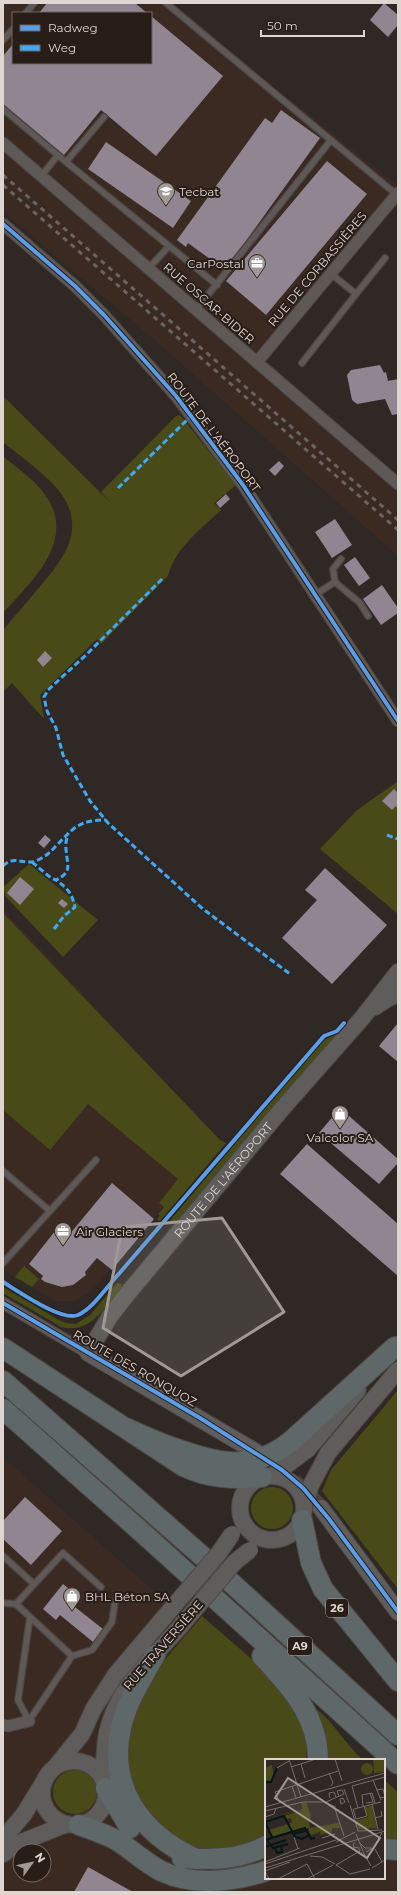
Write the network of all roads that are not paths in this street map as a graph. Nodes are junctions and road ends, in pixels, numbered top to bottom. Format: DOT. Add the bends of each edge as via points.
graph roads {
  1 [pos="34,3"];
  2 [pos="166,3"];
  3 [pos="27,12"];
  4 [pos="12,29"];
  5 [pos="3,40"];
  6 [pos="3,109"];
  7 [pos="104,117"];
  8 [pos="331,140"];
  9 [pos="3,143"];
  10 [pos="58,155"];
  11 [pos="66,162"];
  12 [pos="42,175"];
  13 [pos="398,194"];
  14 [pos="3,224"];
  15 [pos="170,246"];
  16 [pos="385,258"];
  17 [pos="149,268"];
  18 [pos="330,272"];
  19 [pos="217,285"];
  20 [pos="356,294"];
  21 [pos="196,310"];
  22 [pos="257,362"];
  23 [pos="302,363"];
  24 [pos="398,484"];
  25 [pos="341,560"];
  26 [pos="335,582"];
  27 [pos="316,594"];
  28 [pos="368,616"];
  29 [pos="398,721"];
  30 [pos="398,972"];
  31 [pos="398,994"];
  32 [pos="367,1012"];
  33 [pos="96,1160"];
  34 [pos="3,1171"];
  35 [pos="50,1211"];
  36 [pos="3,1263"];
  37 [pos="3,1303"];
  38 [pos="396,1345"];
  39 [pos="3,1348"];
  40 [pos="88,1353"];
  41 [pos="398,1370"];
  42 [pos="3,1381"];
  43 [pos="3,1409"];
  44 [pos="126,1428"];
  45 [pos="256,1452"];
  46 [pos="267,1476"];
  47 [pos="321,1508"];
  48 [pos="240,1512"];
  49 [pos="303,1513"];
  50 [pos="146,1536"];
  51 [pos="272,1541"];
  52 [pos="3,1556"];
  53 [pos="34,1584"];
  54 [pos="101,1587"];
  55 [pos="115,1601"];
  56 [pos="3,1603"];
  57 [pos="16,1604"];
  58 [pos="398,1612"];
  59 [pos="30,1617"];
  60 [pos="155,1655"];
  61 [pos="72,1656"];
  62 [pos="398,1681"];
  63 [pos="30,1721"];
  64 [pos="3,1725"];
  65 [pos="398,1735"];
  66 [pos="318,1759"];
  67 [pos="398,1764"];
  68 [pos="57,1765"];
  69 [pos="44,1781"];
  70 [pos="108,1790"];
  71 [pos="73,1825"];
  72 [pos="3,1839"];
  73 [pos="265,1846"];
  74 [pos="385,1849"];
  75 [pos="398,1850"];
  76 [pos="3,1854"];
  77 [pos="196,1859"];
  78 [pos="265,1871"];
  1 -- 3 [label="lane"];
  2 -- 8 [label="lane"];
  4 -- 5 [label="lane"];
  6 -- 10 [label="lane"];
  7 -- 11 [label="lane"];
  8 -- 13 [label="lane"];
  8 -- 19 [label="lane"];
  9 -- 12 [label="street, RUE OSCAR-BIDER"];
  10 -- 11 [label="lane"];
  10 -- 12 [label="lane"];
  11 -- 15 [label="lane"];
  12 -- 17 [label="street, RUE OSCAR-BIDER"];
  13 -- 18 [label="street, RUE DE CORBASSIÈRES"];
  14 -- 27 [label="street, ROUTE DE L'AÉROPORT" via="75,286 141,355 180,401 239,479"];
  15 -- 17 [label="lane"];
  15 -- 19 [label="lane"];
  16 -- 20 [label="lane"];
  17 -- 21 [label="street, RUE OSCAR-BIDER"];
  18 -- 20 [label="lane"];
  18 -- 22 [label="street, RUE DE CORBASSIÈRES"];
  19 -- 21 [label="lane"];
  20 -- 23 [label="lane"];
  21 -- 22 [label="street, RUE OSCAR-BIDER"];
  22 -- 24 [label="street, RUE OSCAR-BIDER"];
  25 -- 26 [label="lane" via="333,568"];
  26 -- 27 [label="lane"];
  26 -- 28 [label="lane" via="360,603"];
  27 -- 29 [label="street, ROUTE DE L'AÉROPORT"];
  30 -- 32 [label="main road, ROUTE DE L'AÉROPORT"];
  31 -- 32 [label="main road, ROUTE DE L'AÉROPORT"];
  32 -- 40 [label="main road, ROUTE DE L'AÉROPORT" via="281,1110 128,1293 110,1316"];
  33 -- 35 [label="lane"];
  34 -- 35 [label="lane"];
  35 -- 36 [label="lane"];
  37 -- 40 [label="street, ROUTE DES RONQUOZ"];
  38 -- 44 [label="highway" via="290,1442 277,1452 258,1460 215,1462"];
  38 -- 46 [label="main road" via="308,1449"];
  39 -- 44 [label="highway"];
  40 -- 45 [label="main road, ROUTE DES RONQUOZ"];
  41 -- 49 [label="main road, RUE TRAVERSIÈRE" via="328,1453 311,1485"];
  42 -- 65 [label="highway, A9" via="202,1556"];
  43 -- 50 [label="highway, A9"];
  44 -- 46 [label="highway" via="193,1471 218,1478"];
  46 -- 48 [label="main road" via="249,1485 245,1490"];
  46 -- 49 [label="main road" via="279,1476 291,1482 302,1496"];
  47 -- 58 [label="main road"];
  48 -- 51 [label="main road" via="249,1532 257,1538"];
  48 -- 68 [label="main road, bridge" via="232,1534 219,1553 116,1674 82,1734"];
  49 -- 51 [label="main road, RUE TRAVERSIÈRE" via="299,1527 287,1537"];
  49 -- 62 [label="highway, 26" via="311,1562 323,1589"];
  50 -- 66 [label="highway" via="287,1683 310,1720"];
  50 -- 67 [label="highway, A9"];
  51 -- 60 [label="main road, RUE TRAVERSIÈRE, bridge" via="250,1550 235,1562"];
  52 -- 53 [label="lane"];
  53 -- 54 [label="lane" via="63,1553"];
  53 -- 57 [label="lane"];
  55 -- 61 [label="lane" via="112,1622 92,1650"];
  56 -- 57 [label="lane"];
  57 -- 59 [label="lane"];
  59 -- 61 [label="lane"];
  59 -- 63 [label="lane" via="18,1700"];
  60 -- 70 [label="main road, RUE TRAVERSIÈRE" via="130,1683 115,1706 107,1733"];
  60 -- 77 [label="highway" via="129,1703 122,1724 119,1749 121,1777 129,1801 146,1826 170,1846"];
  61 -- 63 [label="lane"];
  63 -- 64 [label="street"];
  68 -- 69 [label="main road"];
  68 -- 70 [label="main road" via="70,1760 84,1761 96,1768"];
  69 -- 71 [label="main road" via="42,1800 46,1808 55,1818"];
  69 -- 72 [label="main road" via="24,1814"];
  70 -- 71 [label="main road" via="100,1812 87,1823"];
  70 -- 77 [label="highway" via="128,1826 150,1846 170,1856"];
  71 -- 76 [label="main road" via="19,1843"];
  71 -- 78 [label="highway" via="114,1838 155,1867 178,1877 220,1882"];
  73 -- 77 [label="highway" via="252,1853 226,1859"];
  74 -- 75 [label="highway"];
}
